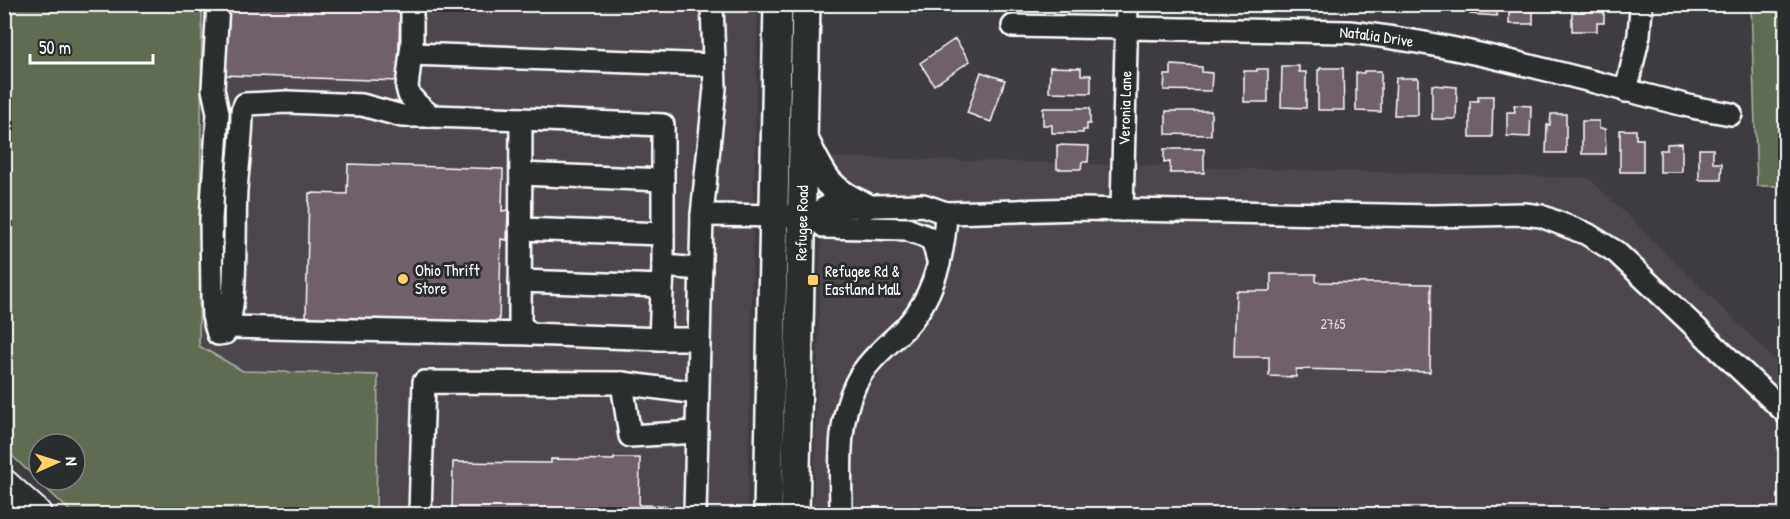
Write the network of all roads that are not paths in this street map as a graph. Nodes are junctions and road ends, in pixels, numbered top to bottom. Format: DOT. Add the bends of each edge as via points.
graph roads {
  1 [pos="218,4"];
  2 [pos="412,4"];
  3 [pos="712,4"];
  4 [pos="778,4"];
  5 [pos="806,4"];
  6 [pos="1127,4"];
  7 [pos="1641,8"];
  8 [pos="1013,26"];
  9 [pos="1126,27"];
  10 [pos="411,54"];
  11 [pos="714,64"];
  12 [pos="1626,91"];
  13 [pos="1731,114"];
  14 [pos="431,116"];
  15 [pos="521,119"];
  16 [pos="804,138"];
  17 [pos="521,174"];
  18 [pos="663,180"];
  19 [pos="864,206"];
  20 [pos="1122,210"];
  21 [pos="946,213"];
  22 [pos="702,215"];
  23 [pos="774,215"];
  24 [pos="807,216"];
  25 [pos="520,229"];
  26 [pos="907,229"];
  27 [pos="663,234"];
  28 [pos="939,265"];
  29 [pos="700,269"];
  30 [pos="663,276"];
  31 [pos="520,281"];
  32 [pos="228,327"];
  33 [pos="530,334"];
  34 [pos="660,339"];
  35 [pos="698,339"];
  36 [pos="622,383"];
  37 [pos="697,393"];
  38 [pos="1785,414"];
  39 [pos="696,432"];
  40 [pos="4,486"];
  41 [pos="35,514"];
  42 [pos="420,514"];
  43 [pos="695,514"];
  44 [pos="768,514"];
  45 [pos="795,514"];
  46 [pos="841,514"];
  1 -- 32 [label="street" via="213,89 218,113 211,220 212,295 218,334 225,333"];
  2 -- 10 [label="street"];
  3 -- 11 [label="street"];
  4 -- 23 [label="main road, Refugee Road"];
  5 -- 16 [label="main road, Refugee Road"];
  6 -- 9 [label="street, Veronia Lane"];
  7 -- 12 [label="street"];
  8 -- 9 [label="street, Natalia Drive"];
  9 -- 12 [label="street, Natalia Drive" via="1388,36 1436,44"];
  9 -- 20 [label="street, Veronia Lane"];
  10 -- 11 [label="street"];
  10 -- 14 [label="street" via="409,95"];
  11 -- 22 [label="street"];
  12 -- 13 [label="street, Natalia Drive"];
  14 -- 15 [label="street"];
  14 -- 32 [label="street" via="402,116 362,105 245,104"];
  15 -- 17 [label="street"];
  15 -- 18 [label="street" via="663,125"];
  16 -- 19 [label="main road" via="819,171 836,192"];
  16 -- 24 [label="main road, Refugee Road"];
  17 -- 18 [label="street"];
  17 -- 25 [label="street"];
  18 -- 27 [label="street"];
  19 -- 21 [label="street" via="923,206"];
  19 -- 24 [label="street" via="826,207"];
  20 -- 21 [label="street"];
  20 -- 38 [label="street" via="1524,214 1549,218 1616,252"];
  21 -- 26 [label="street"];
  21 -- 28 [label="street"];
  22 -- 23 [label="street"];
  22 -- 29 [label="street"];
  23 -- 24 [label="street"];
  23 -- 44 [label="main road, Refugee Road"];
  24 -- 26 [label="street" via="825,227"];
  24 -- 45 [label="main road, Refugee Road"];
  25 -- 27 [label="street"];
  25 -- 31 [label="street"];
  26 -- 28 [label="street" via="930,238"];
  27 -- 30 [label="street"];
  28 -- 46 [label="street" via="918,311 868,364 848,402 841,436"];
  29 -- 30 [label="street"];
  29 -- 35 [label="street"];
  30 -- 31 [label="street"];
  30 -- 34 [label="street"];
  31 -- 33 [label="street" via="520,324"];
  32 -- 33 [label="street"];
  33 -- 34 [label="street"];
  34 -- 35 [label="street"];
  35 -- 37 [label="street"];
  36 -- 37 [label="street"];
  36 -- 39 [label="street" via="630,435"];
  36 -- 42 [label="street" via="424,382"];
  37 -- 39 [label="street"];
  39 -- 43 [label="street"];
  40 -- 41 [label="highway"];
}
